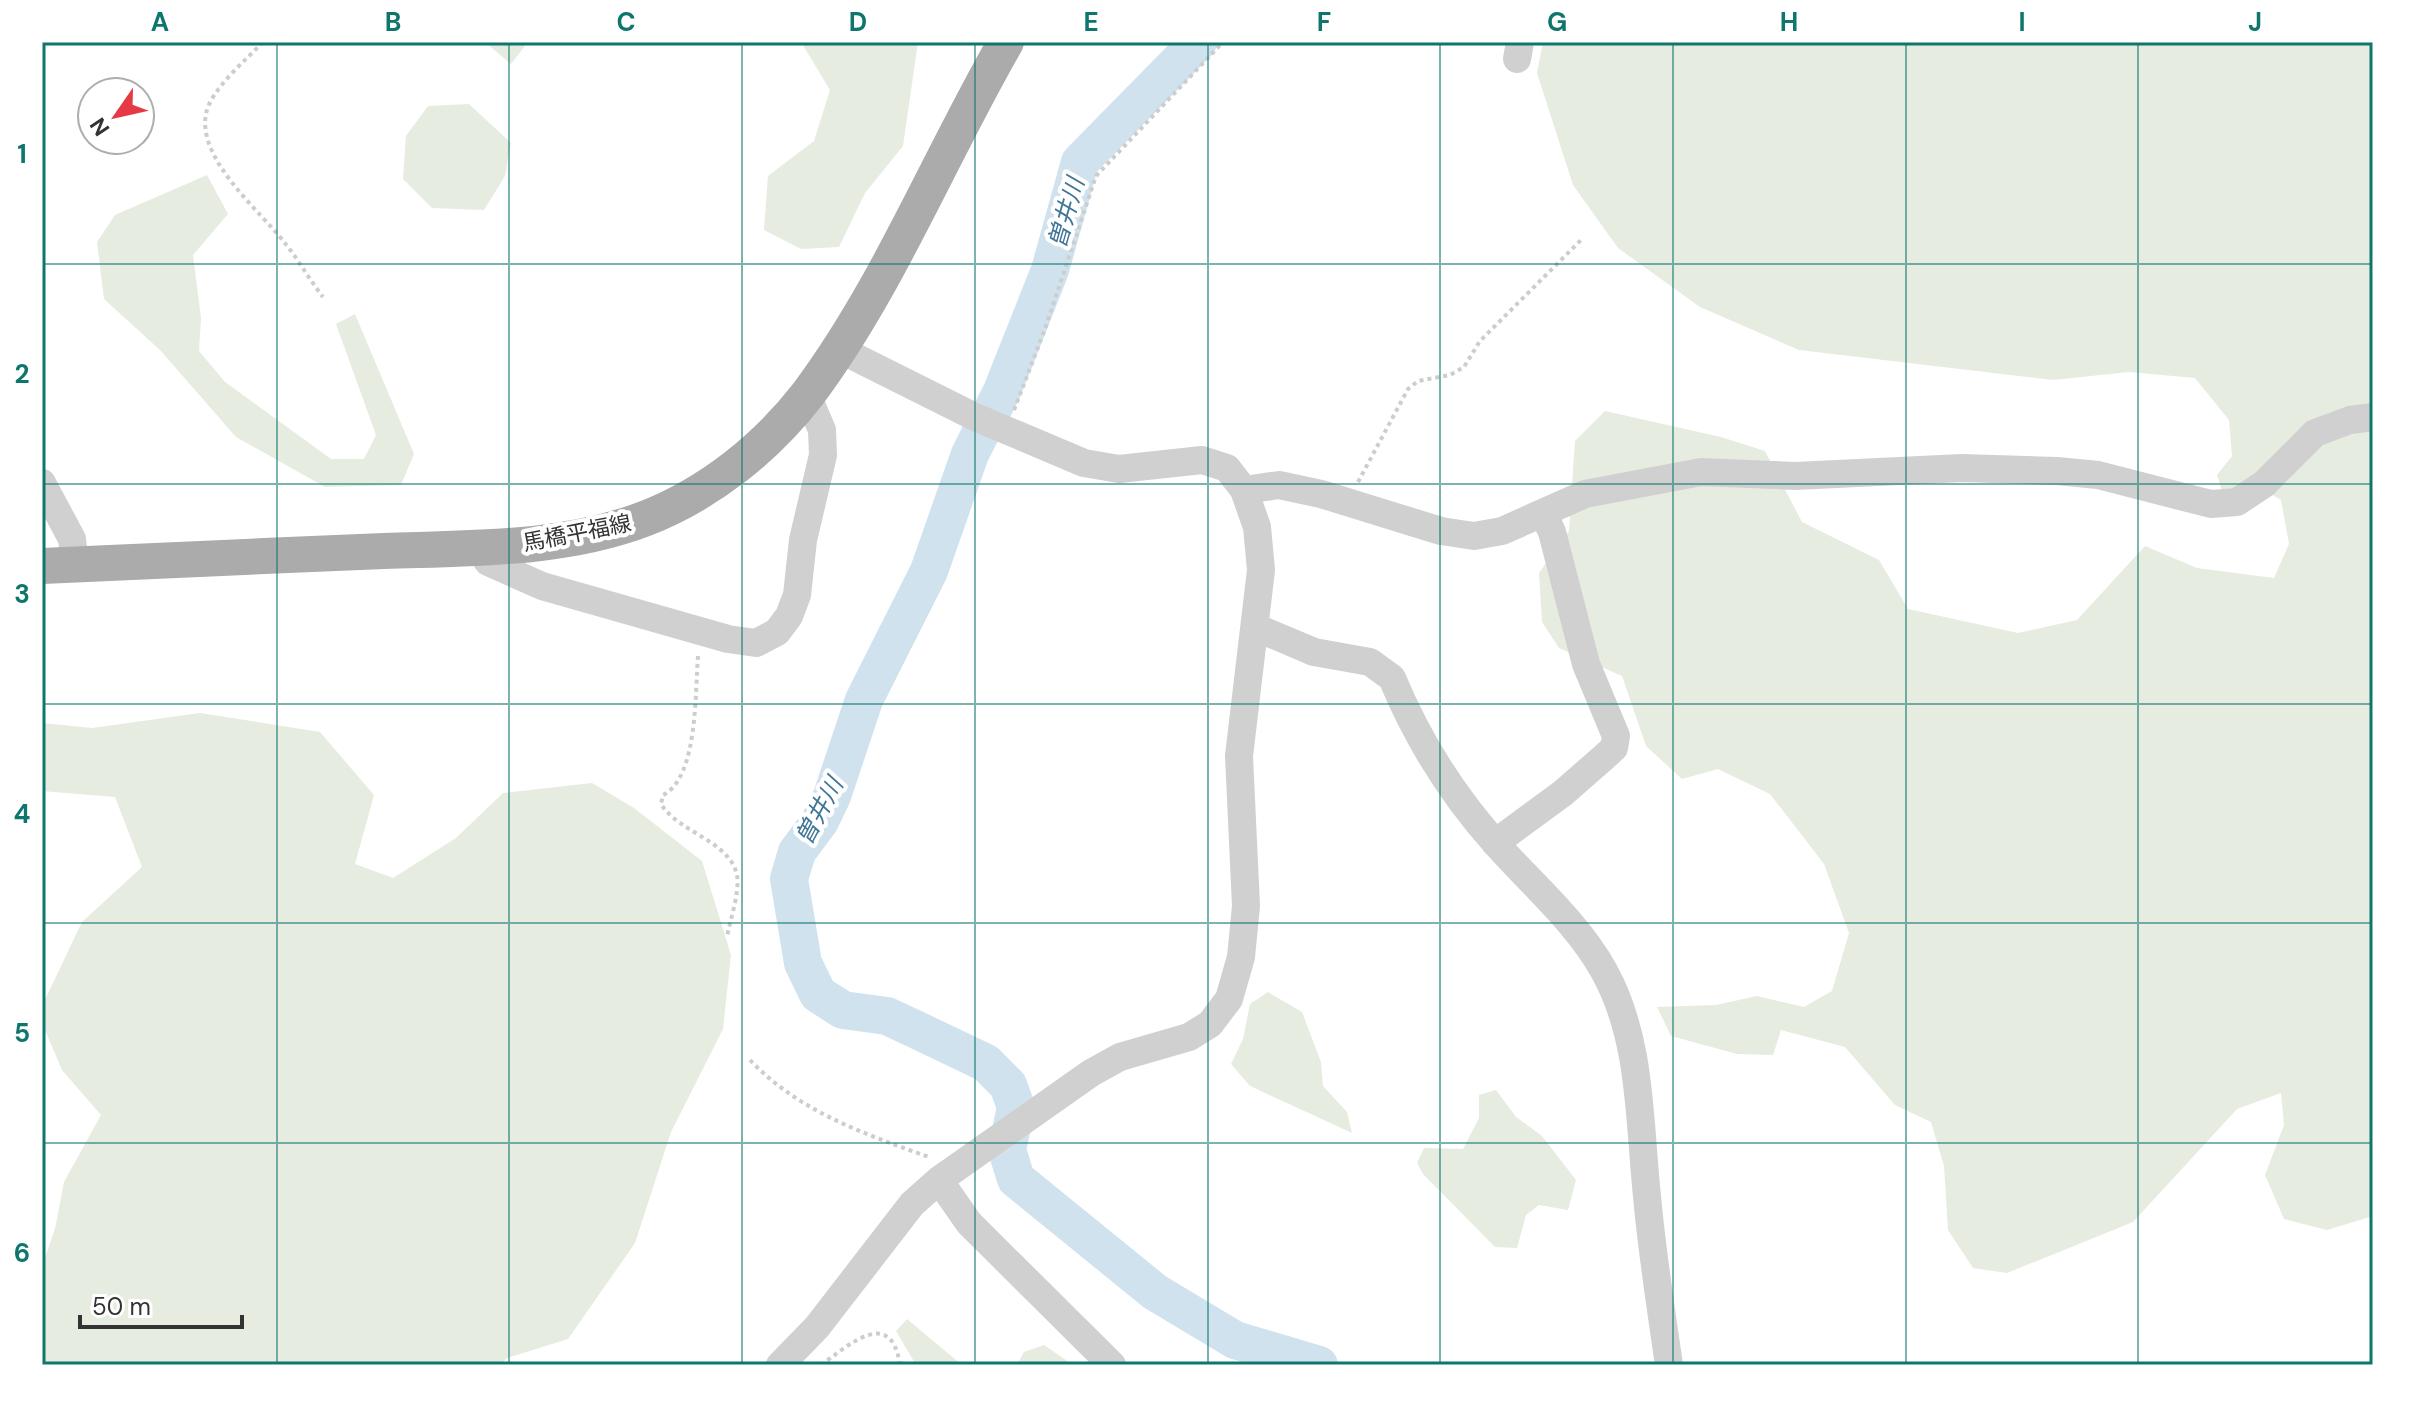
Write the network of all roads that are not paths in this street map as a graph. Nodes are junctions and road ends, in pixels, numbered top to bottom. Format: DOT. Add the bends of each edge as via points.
graph roads {
  1 [pos="1006,42"];
  2 [pos="839,349"];
  3 [pos="807,395"];
  4 [pos="2373,417"];
  5 [pos="42,483"];
  6 [pos="1244,490"];
  7 [pos="1543,513"];
  8 [pos="478,547"];
  9 [pos="59,565"];
  10 [pos="1255,627"];
  11 [pos="1495,843"];
  12 [pos="945,1176"];
  13 [pos="1107,1363"];
  14 [pos="780,1365"];
  15 [pos="1669,1365"];
  1 -- 2 [label="main road, 馬橋平福線"];
  2 -- 3 [label="main road, 馬橋平福線"];
  2 -- 6 [label="street" via="1084,463 1119,469 1202,460 1227,468"];
  3 -- 8 [label="main road, 馬橋平福線" via="744,460 664,510 588,535"];
  3 -- 8 [label="street" via="822,430 823,455 789,616 777,632 756,643 542,586 488,562"];
  4 -- 7 [label="street" via="2315,433 2264,484 2237,502 2211,504 2098,475 2057,471 1962,468 1795,476 1701,472 1585,494"];
  5 -- 9 [label="street" via="72,539"];
  6 -- 7 [label="street" via="1279,485 1474,536 1502,531"];
  6 -- 10 [label="street" via="1257,527 1261,570"];
  7 -- 11 [label="street" via="1594,690 1616,736 1614,748 1583,776"];
  8 -- 9 [label="main road, 馬橋平福線"];
  10 -- 11 [label="street" via="1289,644 1382,668 1392,678 1432,761"];
  10 -- 12 [label="street" via="1239,756 1246,906 1241,957 1229,999 1210,1024 1189,1037 1120,1057"];
  11 -- 15 [label="street" via="1583,939 1616,997 1638,1083"];
  12 -- 13 [label="street" via="969,1223"];
  12 -- 14 [label="street" via="912,1204 817,1327"];
}
